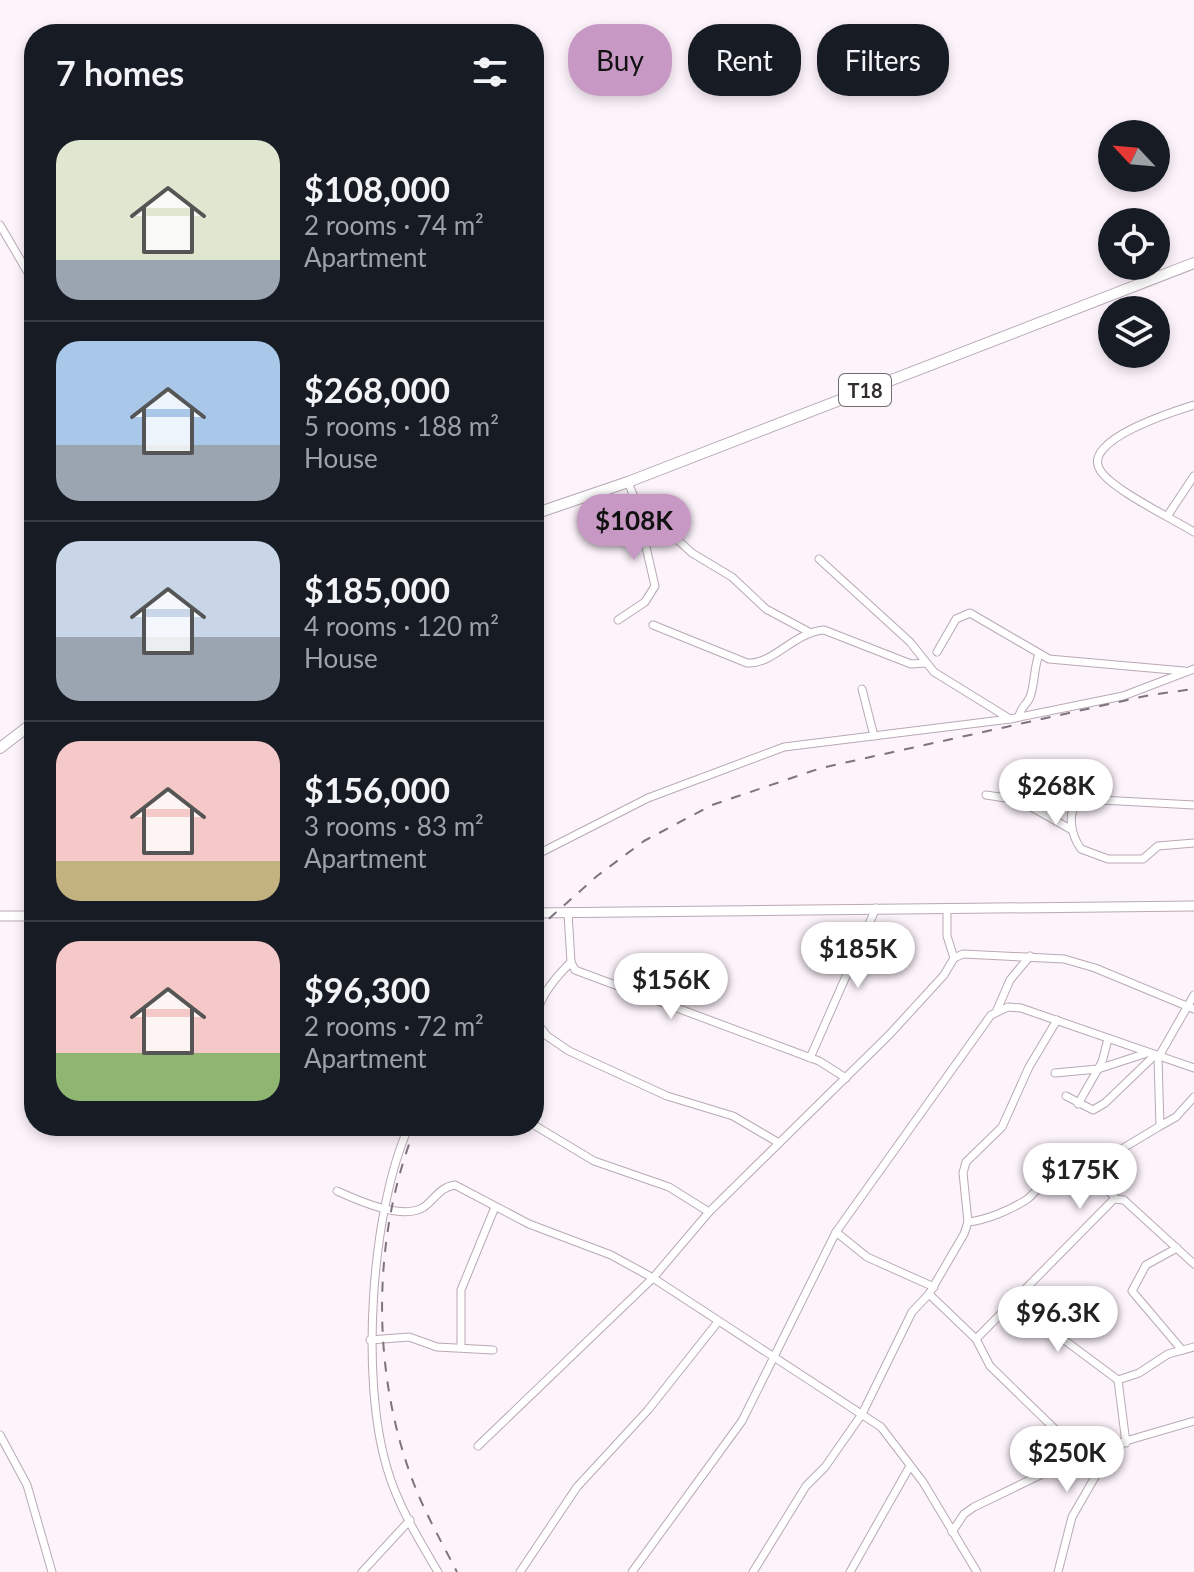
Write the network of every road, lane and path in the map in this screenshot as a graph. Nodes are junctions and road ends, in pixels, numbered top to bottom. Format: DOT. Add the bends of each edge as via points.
graph roads {
  1 [pos="0,225"];
  2 [pos="1194,263"];
  3 [pos="24,266"];
  4 [pos="1194,405"];
  5 [pos="1194,476"];
  6 [pos="628,482"];
  7 [pos="636,502"];
  8 [pos="544,511"];
  9 [pos="1168,515"];
  10 [pos="1194,532"];
  11 [pos="819,559"];
  12 [pos="618,620"];
  13 [pos="653,625"];
  14 [pos="809,632"];
  15 [pos="937,652"];
  16 [pos="1039,654"];
  17 [pos="926,663"];
  18 [pos="1190,670"];
  19 [pos="862,689"];
  20 [pos="1019,717"];
  21 [pos="1010,719"];
  22 [pos="24,730"];
  23 [pos="874,736"];
  24 [pos="0,748"];
  25 [pos="986,795"];
  26 [pos="1194,805"];
  27 [pos="1072,830"];
  28 [pos="1194,843"];
  29 [pos="544,851"];
  30 [pos="1194,906"];
  31 [pos="876,908"];
  32 [pos="947,908"];
  33 [pos="544,913"];
  34 [pos="568,913"];
  35 [pos="0,916"];
  36 [pos="24,916"];
  37 [pos="1030,956"];
  38 [pos="954,958"];
  39 [pos="571,962"];
  40 [pos="1194,995"];
  41 [pos="544,998"];
  42 [pos="1191,1008"];
  43 [pos="997,1010"];
  44 [pos="1057,1020"];
  45 [pos="544,1032"];
  46 [pos="1108,1039"];
  47 [pos="1153,1056"];
  48 [pos="810,1058"];
  49 [pos="1194,1068"];
  50 [pos="1098,1069"];
  51 [pos="1055,1073"];
  52 [pos="846,1078"];
  53 [pos="1066,1096"];
  54 [pos="1194,1097"];
  55 [pos="1078,1104"];
  56 [pos="1160,1126"];
  57 [pos="544,1131"];
  58 [pos="406,1136"];
  59 [pos="779,1143"];
  60 [pos="1120,1150"];
  61 [pos="337,1191"];
  62 [pos="1116,1199"];
  63 [pos="495,1207"];
  64 [pos="386,1208"];
  65 [pos="709,1212"];
  66 [pos="968,1222"];
  67 [pos="836,1232"];
  68 [pos="1177,1248"];
  69 [pos="1194,1264"];
  70 [pos="653,1278"];
  71 [pos="931,1290"];
  72 [pos="1009,1306"];
  73 [pos="717,1323"];
  74 [pos="976,1339"];
  75 [pos="370,1340"];
  76 [pos="461,1347"];
  77 [pos="1194,1347"];
  78 [pos="493,1350"];
  79 [pos="1182,1350"];
  80 [pos="773,1355"];
  81 [pos="1118,1380"];
  82 [pos="862,1414"];
  83 [pos="1194,1421"];
  84 [pos="0,1435"];
  85 [pos="1123,1444"];
  86 [pos="478,1446"];
  87 [pos="1088,1452"];
  88 [pos="910,1466"];
  89 [pos="410,1520"];
  90 [pos="952,1532"];
  91 [pos="52,1572"];
  92 [pos="362,1572"];
  93 [pos="438,1572"];
  94 [pos="520,1572"];
  95 [pos="632,1572"];
  96 [pos="753,1572"];
  97 [pos="850,1572"];
  98 [pos="977,1572"];
  99 [pos="1058,1572"];
  1 -- 3 [label="street"];
  2 -- 6 [label="highway, T18"];
  4 -- 9 [label="street" via="1107,442 1100,453 1100,471"];
  5 -- 9 [label="street"];
  6 -- 7 [label="street"];
  6 -- 8 [label="highway, T18"];
  7 -- 12 [label="street" via="655,586 645,602"];
  7 -- 14 [label="street" via="757,602"];
  9 -- 10 [label="street"];
  11 -- 17 [label="street" via="863,596"];
  13 -- 14 [label="street" via="756,664"];
  14 -- 17 [label="street" via="824,630 911,664"];
  15 -- 16 [label="street" via="956,619 970,613"];
  16 -- 18 [label="street" via="1057,661"];
  16 -- 20 [label="street" via="1031,693"];
  17 -- 21 [label="street"];
  18 -- 20 [label="street" via="1123,696"];
  19 -- 23 [label="street"];
  20 -- 21 [label="street"];
  21 -- 23 [label="street"];
  22 -- 24 [label="highway"];
  23 -- 29 [label="street" via="804,743 730,765 635,804"];
  25 -- 27 [label="street" via="1019,800"];
  26 -- 27 [label="street" via="1082,799 1072,811"];
  27 -- 28 [label="street" via="1081,849 1108,859 1143,859 1158,846"];
  30 -- 32 [label="main road"];
  31 -- 32 [label="main road"];
  31 -- 34 [label="main road"];
  31 -- 48 [label="street"];
  32 -- 38 [label="street"];
  33 -- 34 [label="main road"];
  34 -- 39 [label="street"];
  35 -- 36 [label="main road"];
  37 -- 38 [label="street"];
  37 -- 42 [label="street" via="1086,964"];
  37 -- 43 [label="street" via="1010,980"];
  38 -- 52 [label="street" via="921,1001"];
  39 -- 41 [label="street"];
  39 -- 48 [label="street" via="580,973"];
  40 -- 42 [label="street"];
  42 -- 47 [label="street"];
  43 -- 44 [label="street" via="1021,1008"];
  43 -- 67 [label="street"];
  44 -- 46 [label="street"];
  44 -- 66 [label="street" via="1002,1127 966,1162"];
  45 -- 59 [label="street" via="569,1051 667,1096 733,1116"];
  46 -- 47 [label="street"];
  46 -- 50 [label="street"];
  47 -- 49 [label="street"];
  47 -- 50 [label="street"];
  47 -- 55 [label="street" via="1105,1103 1093,1110"];
  47 -- 56 [label="street"];
  48 -- 52 [label="street"];
  50 -- 51 [label="street"];
  50 -- 55 [label="street"];
  52 -- 59 [label="street"];
  53 -- 55 [label="street"];
  54 -- 56 [label="street"];
  56 -- 60 [label="street"];
  57 -- 65 [label="street" via="594,1161 669,1187"];
  58 -- 64 [label="street"];
  59 -- 65 [label="street"];
  61 -- 64 [label="street"];
  62 -- 66 [label="street" via="1083,1165 1073,1162 1055,1169 1028,1199"];
  62 -- 68 [label="street" via="1124,1200"];
  62 -- 72 [label="street"];
  63 -- 64 [label="street" via="455,1185 419,1209"];
  63 -- 70 [label="street"];
  63 -- 76 [label="street" via="461,1290"];
  64 -- 75 [label="street"];
  65 -- 70 [label="street"];
  66 -- 71 [label="street"];
  67 -- 71 [label="street" via="867,1257"];
  67 -- 80 [label="street"];
  68 -- 69 [label="street"];
  68 -- 79 [label="street" via="1146,1265 1132,1291"];
  70 -- 73 [label="street"];
  70 -- 86 [label="street"];
  71 -- 74 [label="street"];
  71 -- 82 [label="street" via="905,1325"];
  72 -- 74 [label="street"];
  72 -- 81 [label="street" via="1028,1313"];
  73 -- 80 [label="street"];
  73 -- 94 [label="street" via="648,1410 577,1487"];
  74 -- 87 [label="street" via="990,1366 1061,1435"];
  75 -- 76 [label="street" via="402,1337 437,1347"];
  75 -- 89 [label="street" via="383,1451"];
  76 -- 78 [label="street"];
  77 -- 79 [label="street"];
  79 -- 81 [label="street"];
  80 -- 82 [label="street"];
  80 -- 95 [label="street" via="736,1431"];
  81 -- 85 [label="street"];
  82 -- 88 [label="street" via="881,1427"];
  82 -- 96 [label="street" via="806,1486"];
  83 -- 85 [label="street"];
  84 -- 91 [label="street" via="27,1485"];
  85 -- 87 [label="street"];
  85 -- 99 [label="street" via="1099,1470 1072,1517"];
  87 -- 90 [label="street" via="974,1507"];
  88 -- 90 [label="street"];
  88 -- 97 [label="street"];
  89 -- 92 [label="street"];
  89 -- 93 [label="street"];
  90 -- 98 [label="street"];
}
